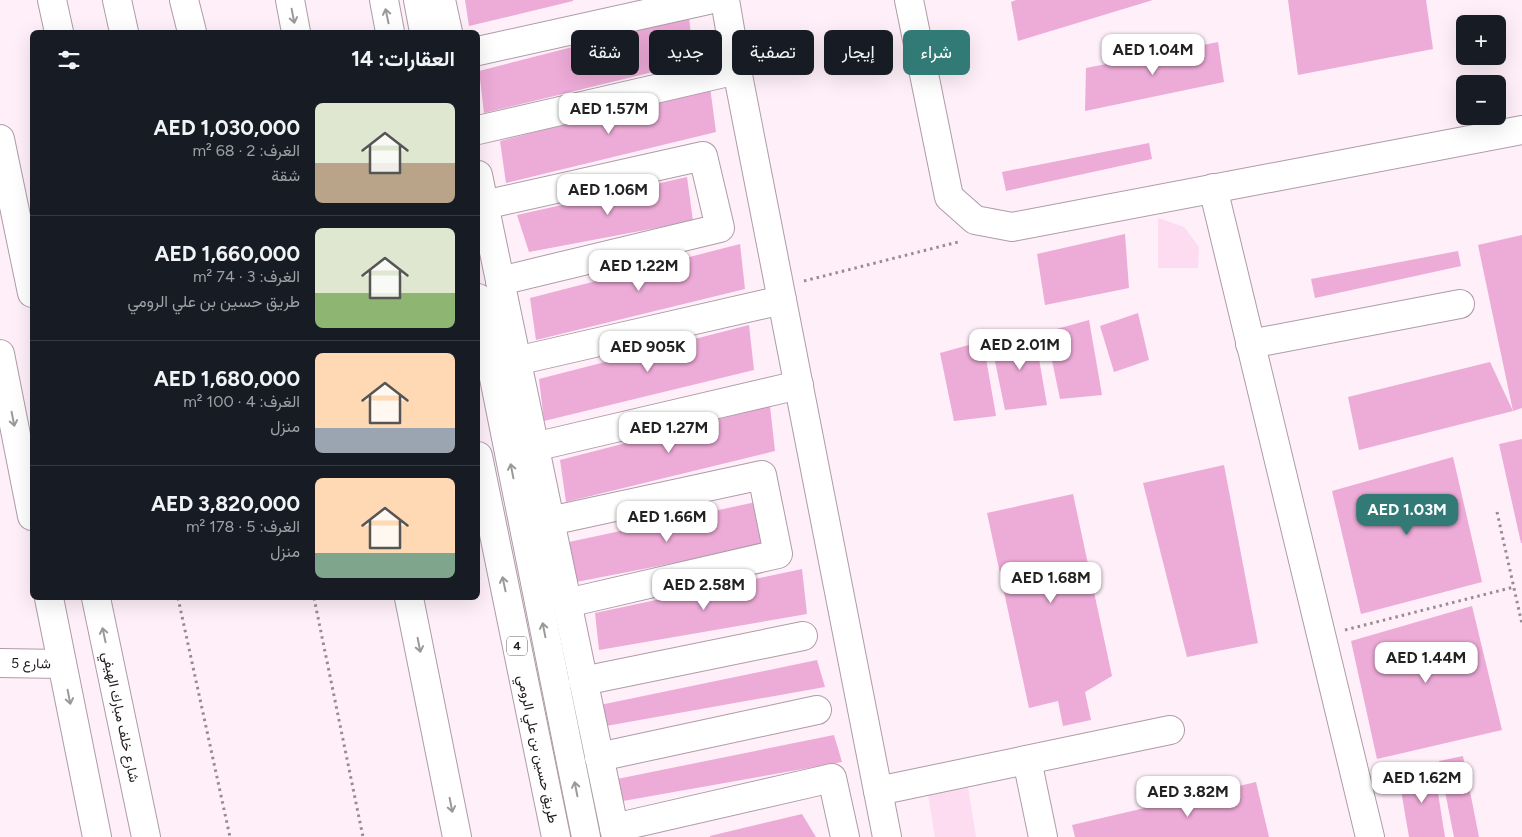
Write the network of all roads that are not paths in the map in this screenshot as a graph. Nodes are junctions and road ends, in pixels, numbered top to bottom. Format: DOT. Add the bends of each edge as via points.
graph roads {
  1 [pos="52,0"];
  2 [pos="117,0"];
  3 [pos="184,0"];
  4 [pos="290,0"];
  5 [pos="384,0"];
  6 [pos="418,0"];
  7 [pos="441,0"];
  8 [pos="708,0"];
  9 [pos="725,0"];
  10 [pos="909,0"];
  11 [pos="59,30"];
  12 [pos="124,30"];
  13 [pos="192,30"];
  14 [pos="296,30"];
  15 [pos="390,30"];
  16 [pos="424,30"];
  17 [pos="448,30"];
  18 [pos="732,41"];
  19 [pos="480,51"];
  20 [pos="732,71"];
  21 [pos="738,75"];
  22 [pos="480,130"];
  23 [pos="1522,130"];
  24 [pos="0,139"];
  25 [pos="21,184"];
  26 [pos="480,185"];
  27 [pos="1213,188"];
  28 [pos="484,205"];
  29 [pos="25,221"];
  30 [pos="30,272"];
  31 [pos="500,281"];
  32 [pos="781,293"];
  33 [pos="1460,304"];
  34 [pos="480,308"];
  35 [pos="1250,344"];
  36 [pos="0,354"];
  37 [pos="516,362"];
  38 [pos="799,385"];
  39 [pos="534,447"];
  40 [pos="480,466"];
  41 [pos="30,506"];
  42 [pos="550,521"];
  43 [pos="49,600"];
  44 [pos="96,600"];
  45 [pos="409,600"];
  46 [pos="567,603"];
  47 [pos="803,636"];
  48 [pos="0,662"];
  49 [pos="62,664"];
  50 [pos="583,681"];
  51 [pos="817,710"];
  52 [pos="1170,730"];
  53 [pos="599,757"];
  54 [pos="1027,760"];
  55 [pos="878,791"];
  56 [pos="615,832"];
  57 [pos="97,837"];
  58 [pos="146,837"];
  59 [pos="457,837"];
  60 [pos="556,837"];
  61 [pos="586,837"];
  62 [pos="845,837"];
  63 [pos="887,837"];
  64 [pos="1043,837"];
  65 [pos="1370,837"];
  1 -- 11 [label="main road"];
  2 -- 12 [label="main road"];
  3 -- 13 [label="main road"];
  4 -- 14 [label="main road, one-way"];
  15 -- 5 [label="main road, one-way"];
  6 -- 16 [label="main road"];
  7 -- 17 [label="main road"];
  8 -- 19 [label="main road"];
  9 -- 18 [label="main road"];
  10 -- 27 [label="main road" via="949,197 975,220 1012,227"];
  20 -- 22 [label="main road"];
  21 -- 32 [label="main road"];
  23 -- 27 [label="main road"];
  24 -- 25 [label="main road"];
  25 -- 29 [label="main road"];
  26 -- 28 [label="main road"];
  27 -- 35 [label="main road"];
  28 -- 31 [label="main road"];
  28 -- 31 [label="main road" via="704,156 720,228"];
  29 -- 30 [label="main road"];
  31 -- 37 [label="main road"];
  32 -- 37 [label="main road"];
  32 -- 38 [label="main road"];
  33 -- 35 [label="main road"];
  61 -- 34 [label="main road, one-way"];
  35 -- 65 [label="main road"];
  36 -- 41 [label="main road, one-way"];
  37 -- 39 [label="main road"];
  38 -- 39 [label="main road"];
  38 -- 55 [label="main road"];
  39 -- 42 [label="main road"];
  60 -- 40 [label="main road, طريق حسين بن علي الرومي / 4, one-way"];
  42 -- 46 [label="main road"];
  42 -- 46 [label="main road" via="762,475 778,554"];
  43 -- 49 [label="main road"];
  58 -- 44 [label="main road, شارع خلف مبارك الهيفي, one-way"];
  45 -- 59 [label="main road, one-way"];
  46 -- 50 [label="main road"];
  47 -- 50 [label="main road"];
  48 -- 49 [label="main road, شارع 5"];
  49 -- 57 [label="main road, one-way"];
  50 -- 53 [label="main road"];
  51 -- 53 [label="main road"];
  52 -- 54 [label="main road"];
  53 -- 56 [label="main road"];
  54 -- 55 [label="main road"];
  54 -- 64 [label="main road"];
  55 -- 63 [label="main road"];
  56 -- 62 [label="main road" via="832,778"];
}
